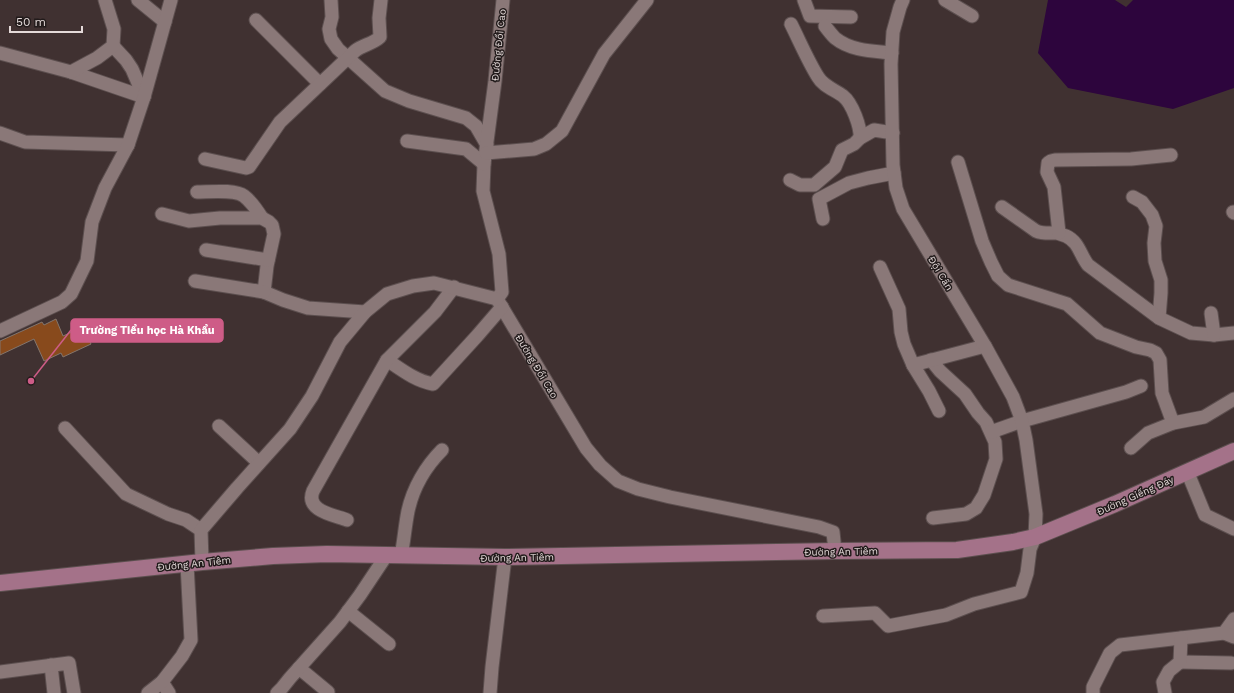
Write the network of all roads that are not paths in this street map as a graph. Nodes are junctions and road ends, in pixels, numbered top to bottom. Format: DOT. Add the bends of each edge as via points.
graph roads {
  1 [pos="105,0"];
  2 [pos="138,0"];
  3 [pos="171,0"];
  4 [pos="331,0"];
  5 [pos="381,0"];
  6 [pos="503,0"];
  7 [pos="647,0"];
  8 [pos="804,0"];
  9 [pos="903,0"];
  10 [pos="945,0"];
  11 [pos="972,16"];
  12 [pos="851,17"];
  13 [pos="256,20"];
  14 [pos="165,22"];
  15 [pos="791,24"];
  16 [pos="825,26"];
  17 [pos="113,46"];
  18 [pos="0,53"];
  19 [pos="892,53"];
  20 [pos="348,58"];
  21 [pos="71,72"];
  22 [pos="320,84"];
  23 [pos="144,97"];
  24 [pos="893,133"];
  25 [pos="0,134"];
  26 [pos="860,138"];
  27 [pos="407,141"];
  28 [pos="128,145"];
  29 [pos="486,154"];
  30 [pos="1171,155"];
  31 [pos="205,159"];
  32 [pos="958,162"];
  33 [pos="894,172"];
  34 [pos="790,180"];
  35 [pos="197,192"];
  36 [pos="1132,197"];
  37 [pos="1002,207"];
  38 [pos="162,214"];
  39 [pos="262,218"];
  40 [pos="823,219"];
  41 [pos="1059,233"];
  42 [pos="206,250"];
  43 [pos="268,260"];
  44 [pos="880,267"];
  45 [pos="195,281"];
  46 [pos="454,287"];
  47 [pos="264,292"];
  48 [pos="500,303"];
  49 [pos="365,312"];
  50 [pos="1210,313"];
  51 [pos="1159,318"];
  52 [pos="0,331"];
  53 [pos="1234,333"];
  54 [pos="1214,335"];
  55 [pos="985,346"];
  56 [pos="387,360"];
  57 [pos="931,360"];
  58 [pos="913,365"];
  59 [pos="1141,386"];
  60 [pos="1234,399"];
  61 [pos="938,411"];
  62 [pos="1022,421"];
  63 [pos="1173,423"];
  64 [pos="218,426"];
  65 [pos="65,428"];
  66 [pos="991,432"];
  67 [pos="1131,448"];
  68 [pos="442,450"];
  69 [pos="1234,451"];
  70 [pos="260,463"];
  71 [pos="1187,471"];
  72 [pos="933,518"];
  73 [pos="347,520"];
  74 [pos="1234,529"];
  75 [pos="201,530"];
  76 [pos="1035,537"];
  77 [pos="835,550"];
  78 [pos="394,556"];
  79 [pos="505,557"];
  80 [pos="194,563"];
  81 [pos="0,583"];
  82 [pos="348,611"];
  83 [pos="823,616"];
  84 [pos="1234,619"];
  85 [pos="1229,635"];
  86 [pos="1181,638"];
  87 [pos="389,644"];
  88 [pos="1180,662"];
  89 [pos="1231,663"];
  90 [pos="51,665"];
  91 [pos="299,668"];
  92 [pos="0,672"];
  93 [pos="165,687"];
  94 [pos="282,691"];
  95 [pos="328,692"];
  96 [pos="54,693"];
  97 [pos="74,693"];
  98 [pos="148,693"];
  99 [pos="490,693"];
  100 [pos="1093,693"];
  101 [pos="1165,693"];
  1 -- 17 [label="street" via="114,29"];
  2 -- 14 [label="street"];
  3 -- 14 [label="street"];
  4 -- 20 [label="street" via="331,39"];
  5 -- 20 [label="street" via="380,37 360,47"];
  6 -- 29 [label="street, Đường Đồi Cao"];
  7 -- 29 [label="street" via="604,54 562,131 546,144 534,149"];
  8 -- 12 [label="street" via="810,16"];
  9 -- 19 [label="street, Đội Cấn" via="893,32"];
  10 -- 11 [label="street"];
  13 -- 22 [label="street"];
  14 -- 23 [label="street"];
  15 -- 26 [label="street" via="819,79 844,97 851,108 858,121"];
  16 -- 19 [label="street" via="836,38 856,49"];
  17 -- 21 [label="street"];
  17 -- 23 [label="street" via="126,60"];
  18 -- 21 [label="street"];
  19 -- 24 [label="street, Đội Cấn"];
  20 -- 22 [label="street"];
  20 -- 29 [label="street" via="385,91 466,118 476,126"];
  21 -- 23 [label="street"];
  22 -- 31 [label="street" via="280,122 248,168"];
  23 -- 28 [label="street"];
  24 -- 26 [label="street" via="874,130"];
  24 -- 33 [label="street, Đội Cấn"];
  25 -- 28 [label="street" via="24,142"];
  26 -- 34 [label="street" via="842,150 835,167 814,185 800,185"];
  27 -- 29 [label="street"];
  28 -- 52 [label="street" via="105,188 92,222 87,261 71,294 62,302"];
  29 -- 48 [label="street, Đường Đồi Cao" via="483,191 499,254 502,292"];
  30 -- 41 [label="street" via="1131,160 1055,160 1048,163 1047,172 1054,187"];
  32 -- 63 [label="street" via="982,240 998,276 1008,285 1067,304 1100,334 1156,353 1160,360 1162,393"];
  33 -- 40 [label="street" via="849,183 820,199"];
  33 -- 55 [label="street, Đội Cấn" via="903,209"];
  35 -- 39 [label="street" via="233,192 244,196"];
  36 -- 51 [label="street" via="1142,202 1152,215 1156,226 1155,262 1161,293"];
  37 -- 41 [label="street" via="1036,232"];
  38 -- 39 [label="street" via="189,221"];
  39 -- 43 [label="street" via="269,222 274,234"];
  41 -- 51 [label="street" via="1076,243 1088,265"];
  42 -- 43 [label="street"];
  43 -- 47 [label="street"];
  44 -- 58 [label="street" via="899,309 901,332"];
  45 -- 47 [label="street"];
  46 -- 48 [label="street"];
  46 -- 49 [label="street" via="434,283 413,286 387,294"];
  46 -- 56 [label="street" via="435,312"];
  47 -- 49 [label="street" via="308,308"];
  48 -- 56 [label="street" via="477,336 434,384 411,376"];
  48 -- 77 [label="street, Đường Đồi Cao" via="586,448 618,481 670,497 819,527 833,532"];
  49 -- 70 [label="street" via="340,342 312,396 290,429"];
  50 -- 54 [label="street"];
  51 -- 54 [label="street" via="1191,333"];
  53 -- 54 [label="street"];
  55 -- 57 [label="street"];
  55 -- 62 [label="street, Đội Cấn" via="1013,397"];
  56 -- 73 [label="street" via="311,495 312,502 318,509"];
  57 -- 58 [label="street"];
  57 -- 66 [label="street" via="965,394"];
  58 -- 61 [label="street"];
  59 -- 62 [label="street"];
  60 -- 63 [label="street" via="1204,417"];
  62 -- 66 [label="street"];
  62 -- 76 [label="street, Đội Cấn" via="1036,514"];
  63 -- 67 [label="street" via="1148,434"];
  64 -- 70 [label="street"];
  65 -- 75 [label="street" via="126,494 186,520"];
  66 -- 72 [label="street" via="995,442 996,459 984,495 976,508 966,514"];
  68 -- 78 [label="street" via="432,460 417,484"];
  69 -- 71 [label="main road, Đường Giếng Đáy"];
  70 -- 75 [label="street"];
  71 -- 74 [label="street" via="1205,515"];
  71 -- 76 [label="main road, Đường Giếng Đáy"];
  75 -- 80 [label="street"];
  76 -- 77 [label="main road, Đường An Tiêm" via="957,550"];
  76 -- 83 [label="street, Đội Cấn" via="1021,592 974,604 946,615 888,626 876,613"];
  77 -- 79 [label="main road, Đường An Tiêm"];
  78 -- 79 [label="main road, Đường An Tiêm"];
  78 -- 80 [label="main road, Đường An Tiêm" via="327,554"];
  78 -- 82 [label="street"];
  79 -- 99 [label="street"];
  80 -- 81 [label="main road, Đường An Tiêm"];
  80 -- 93 [label="street" via="191,640"];
  82 -- 87 [label="street"];
  82 -- 91 [label="street"];
  84 -- 85 [label="street"];
  85 -- 86 [label="street"];
  86 -- 88 [label="street"];
  86 -- 100 [label="street" via="1120,645 1110,654 1093,687"];
  88 -- 89 [label="street"];
  88 -- 101 [label="street" via="1168,671 1163,682"];
  90 -- 92 [label="street"];
  90 -- 96 [label="street"];
  90 -- 97 [label="street" via="69,663"];
  91 -- 94 [label="street"];
  91 -- 95 [label="street"];
  93 -- 98 [label="street"];
}
